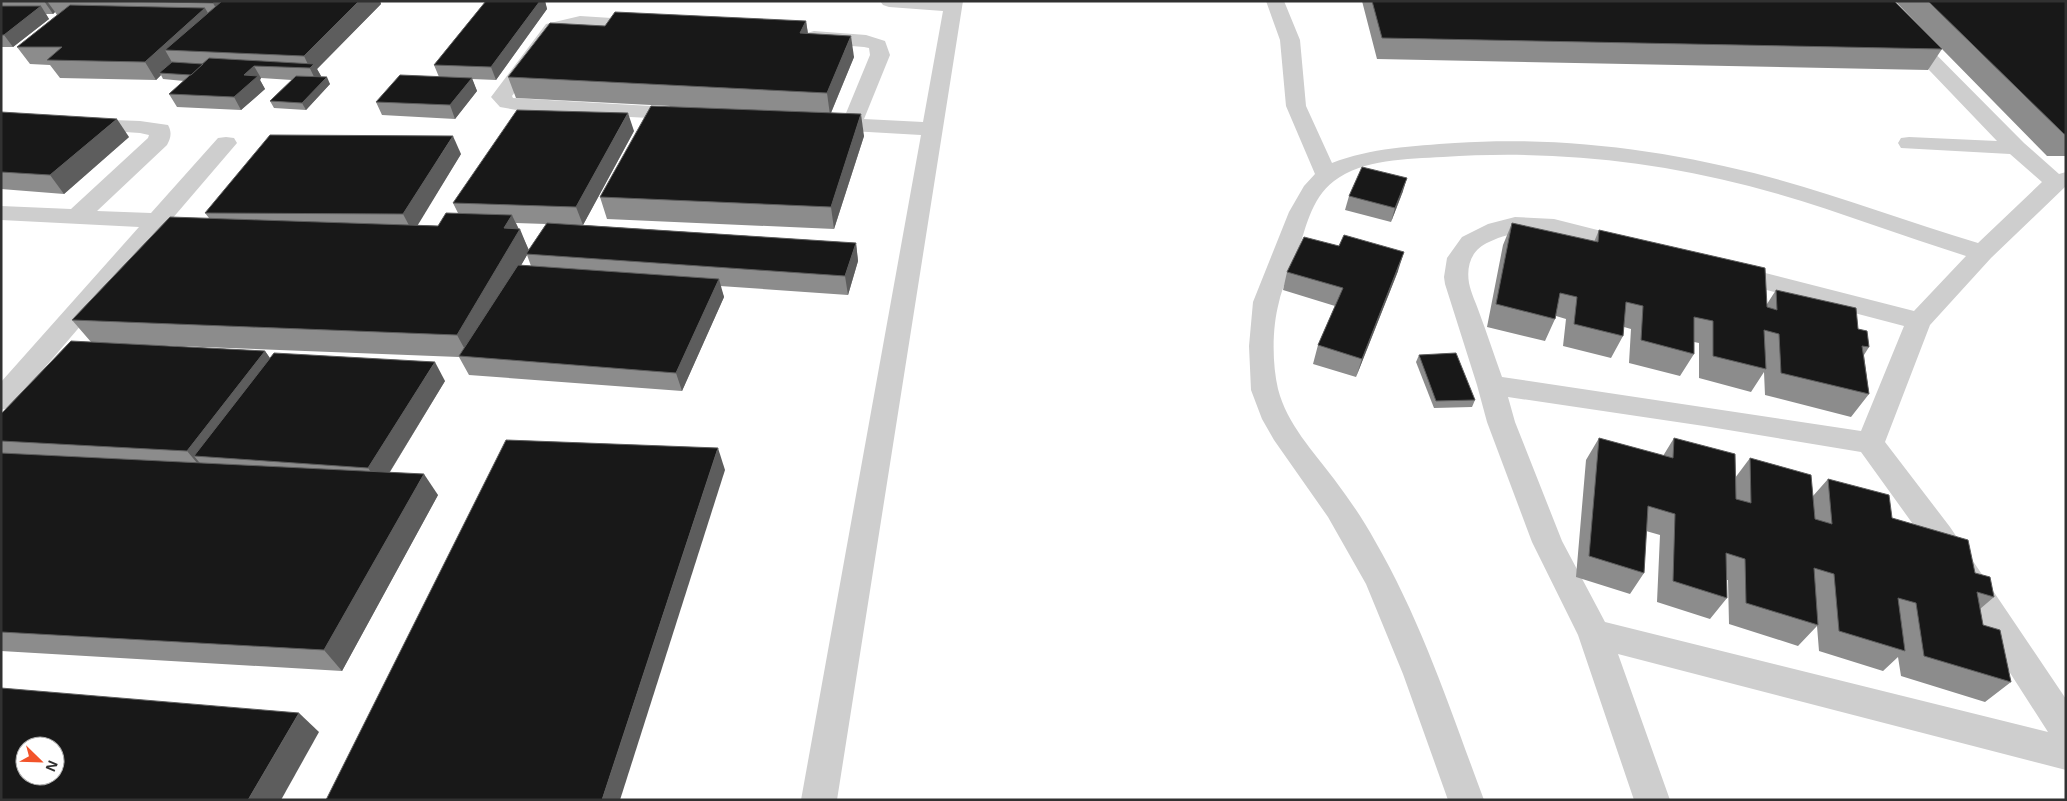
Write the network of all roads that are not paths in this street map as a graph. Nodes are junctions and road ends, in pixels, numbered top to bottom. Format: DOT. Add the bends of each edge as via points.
graph roads {
  1 [pos="889,1"];
  2 [pos="1275,1"];
  3 [pos="1872,1"];
  4 [pos="953,4"];
  5 [pos="659,27"];
  6 [pos="797,36"];
  7 [pos="702,115"];
  8 [pos="801,122"];
  9 [pos="62,124"];
  10 [pos="851,124"];
  11 [pos="932,129"];
  12 [pos="1909,143"];
  13 [pos="226,144"];
  14 [pos="2016,148"];
  15 [pos="1327,176"];
  16 [pos="2061,180"];
  17 [pos="1,213"];
  18 [pos="77,217"];
  19 [pos="158,221"];
  20 [pos="1657,253"];
  21 [pos="1982,253"];
  22 [pos="1706,265"];
  23 [pos="1918,321"];
  24 [pos="1490,385"];
  25 [pos="1,400"];
  26 [pos="1870,443"];
  27 [pos="1594,634"];
  28 [pos="2066,729"];
  29 [pos="2066,753"];
  30 [pos="819,800"];
  31 [pos="1466,800"];
  32 [pos="1652,800"];
  1 -- 4 [label="street"];
  2 -- 15 [label="street" via="1290,40 1296,106"];
  3 -- 14 [label="street"];
  4 -- 11 [label="street"];
  5 -- 7 [label="street" via="580,22 553,28 501,97 507,102 522,104"];
  6 -- 10 [label="street" via="866,41 878,45 880,55"];
  8 -- 10 [label="street"];
  9 -- 18 [label="street" via="160,130 159,140"];
  10 -- 11 [label="street"];
  11 -- 30 [label="street"];
  12 -- 14 [label="street"];
  13 -- 19 [label="street"];
  14 -- 16 [label="street"];
  15 -- 21 [label="street" via="1349,165 1423,152 1519,146 1596,150 1668,161 1759,181"];
  15 -- 31 [label="street" via="1311,194 1298,219 1266,301 1262,338 1265,389 1296,452 1334,502 1386,592"];
  16 -- 21 [label="street"];
  17 -- 18 [label="street"];
  18 -- 19 [label="street"];
  19 -- 25 [label="street"];
  20 -- 24 [label="street" via="1551,225 1527,222 1490,230 1472,241 1461,252 1456,277"];
  21 -- 23 [label="street"];
  22 -- 23 [label="street"];
  23 -- 26 [label="street"];
  24 -- 26 [label="street"];
  24 -- 27 [label="street" via="1547,542"];
  26 -- 28 [label="street" via="1939,536"];
  27 -- 29 [label="street"];
  27 -- 32 [label="street"];
}
